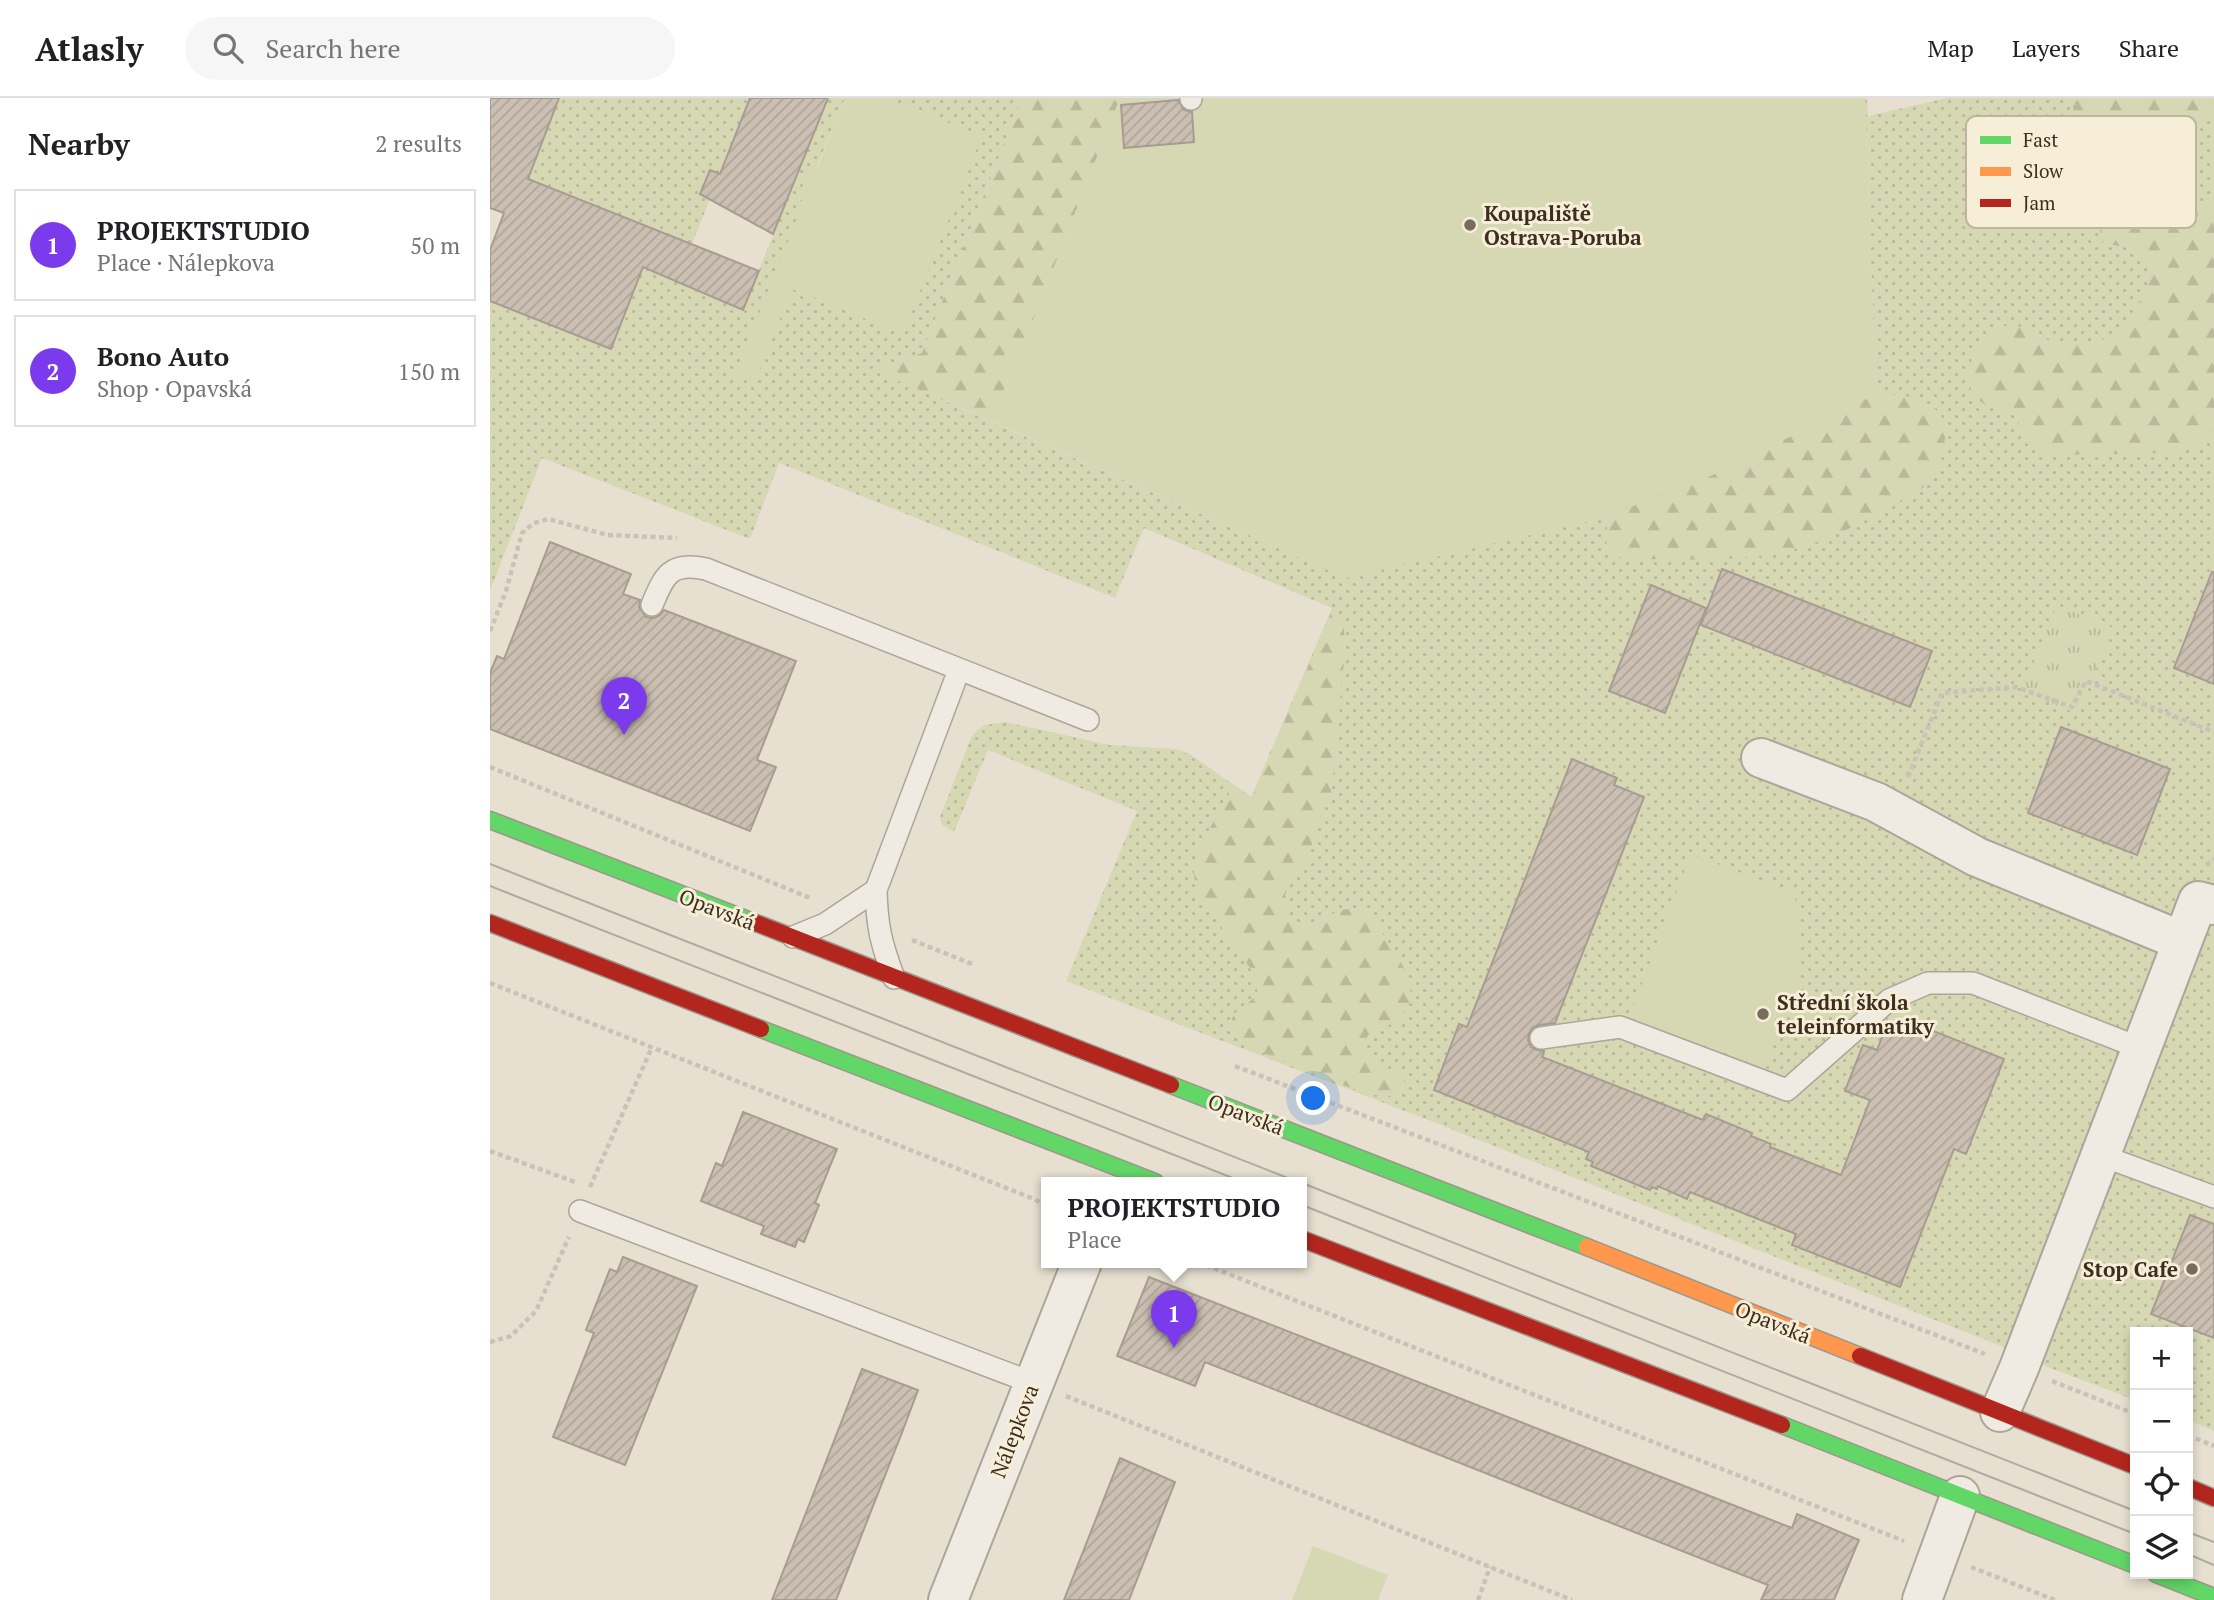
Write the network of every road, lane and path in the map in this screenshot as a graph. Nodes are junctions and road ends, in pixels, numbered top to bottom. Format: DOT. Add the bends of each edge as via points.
graph roads {
  1 [pos="686,539"];
  2 [pos="652,605"];
  3 [pos="490,631"];
  4 [pos="959,670"];
  5 [pos="1088,720"];
  6 [pos="2214,732"];
  7 [pos="1761,758"];
  8 [pos="490,767"];
  9 [pos="1906,780"];
  10 [pos="490,820"];
  11 [pos="2214,859"];
  12 [pos="2204,868"];
  13 [pos="876,890"];
  14 [pos="2214,905"];
  15 [pos="845,913"];
  16 [pos="490,923"];
  17 [pos="877,926"];
  18 [pos="792,938"];
  19 [pos="2182,941"];
  20 [pos="977,966"];
  21 [pos="894,978"];
  22 [pos="490,983"];
  23 [pos="1541,1038"];
  24 [pos="2140,1048"];
  25 [pos="1222,1061"];
  26 [pos="490,1151"];
  27 [pos="2100,1155"];
  28 [pos="1116,1175"];
  29 [pos="590,1188"];
  30 [pos="2214,1197"];
  31 [pos="1041,1203"];
  32 [pos="580,1211"];
  33 [pos="1307,1241"];
  34 [pos="1080,1268"];
  35 [pos="1213,1268"];
  36 [pos="2019,1367"];
  37 [pos="1033,1383"];
  38 [pos="2000,1412"];
  39 [pos="2130,1412"];
  40 [pos="2193,1437"];
  41 [pos="2214,1446"];
  42 [pos="2130,1464"];
  43 [pos="2193,1489"];
  44 [pos="1960,1496"];
  45 [pos="2214,1497"];
  46 [pos="1939,1555"];
  47 [pos="2130,1563"];
  48 [pos="1490,1567"];
  49 [pos="2169,1579"];
  50 [pos="2214,1597"];
  51 [pos="948,1600"];
  52 [pos="1478,1600"];
  53 [pos="1572,1600"];
  54 [pos="1922,1600"];
  55 [pos="2055,1600"];
  1 -- 3 [label="path" via="608,535 548,519 534,523 522,533"];
  2 -- 4 [label="lane" via="671,571 690,566 706,569"];
  4 -- 5 [label="lane"];
  4 -- 13 [label="lane"];
  6 -- 9 [label="path" via="2086,681 2072,707 2016,687 1942,693"];
  7 -- 19 [label="street" via="1876,802 1977,857"];
  8 -- 15 [label="path"];
  10 -- 18 [label="main road, Opavská"];
  11 -- 12 [label="path"];
  13 -- 15 [label="lane"];
  13 -- 17 [label="lane"];
  14 -- 19 [label="street" via="2198,901"];
  15 -- 18 [label="lane"];
  16 -- 28 [label="main road"];
  17 -- 20 [label="path"];
  17 -- 21 [label="lane"];
  18 -- 21 [label="main road, Opavská"];
  19 -- 24 [label="street"];
  21 -- 38 [label="main road, Opavská"];
  22 -- 31 [label="path"];
  23 -- 24 [label="lane" via="1620,1027 1787,1090 1889,1000 1928,983 1973,984"];
  24 -- 27 [label="street"];
  25 -- 36 [label="path"];
  26 -- 29 [label="path"];
  27 -- 30 [label="lane"];
  27 -- 36 [label="street"];
  32 -- 37 [label="lane"];
  33 -- 44 [label="main road"];
  34 -- 37 [label="street, Nálepkova"];
  35 -- 46 [label="path"];
  36 -- 38 [label="street"];
  36 -- 39 [label="path"];
  37 -- 48 [label="path"];
  37 -- 51 [label="street, Nálepkova"];
  38 -- 42 [label="main road, Opavská"];
  40 -- 41 [label="path"];
  43 -- 45 [label="main road"];
  44 -- 46 [label="street"];
  44 -- 47 [label="main road"];
  46 -- 54 [label="street"];
  46 -- 55 [label="path"];
  48 -- 52 [label="path"];
  48 -- 53 [label="path"];
  49 -- 50 [label="main road"];
}
